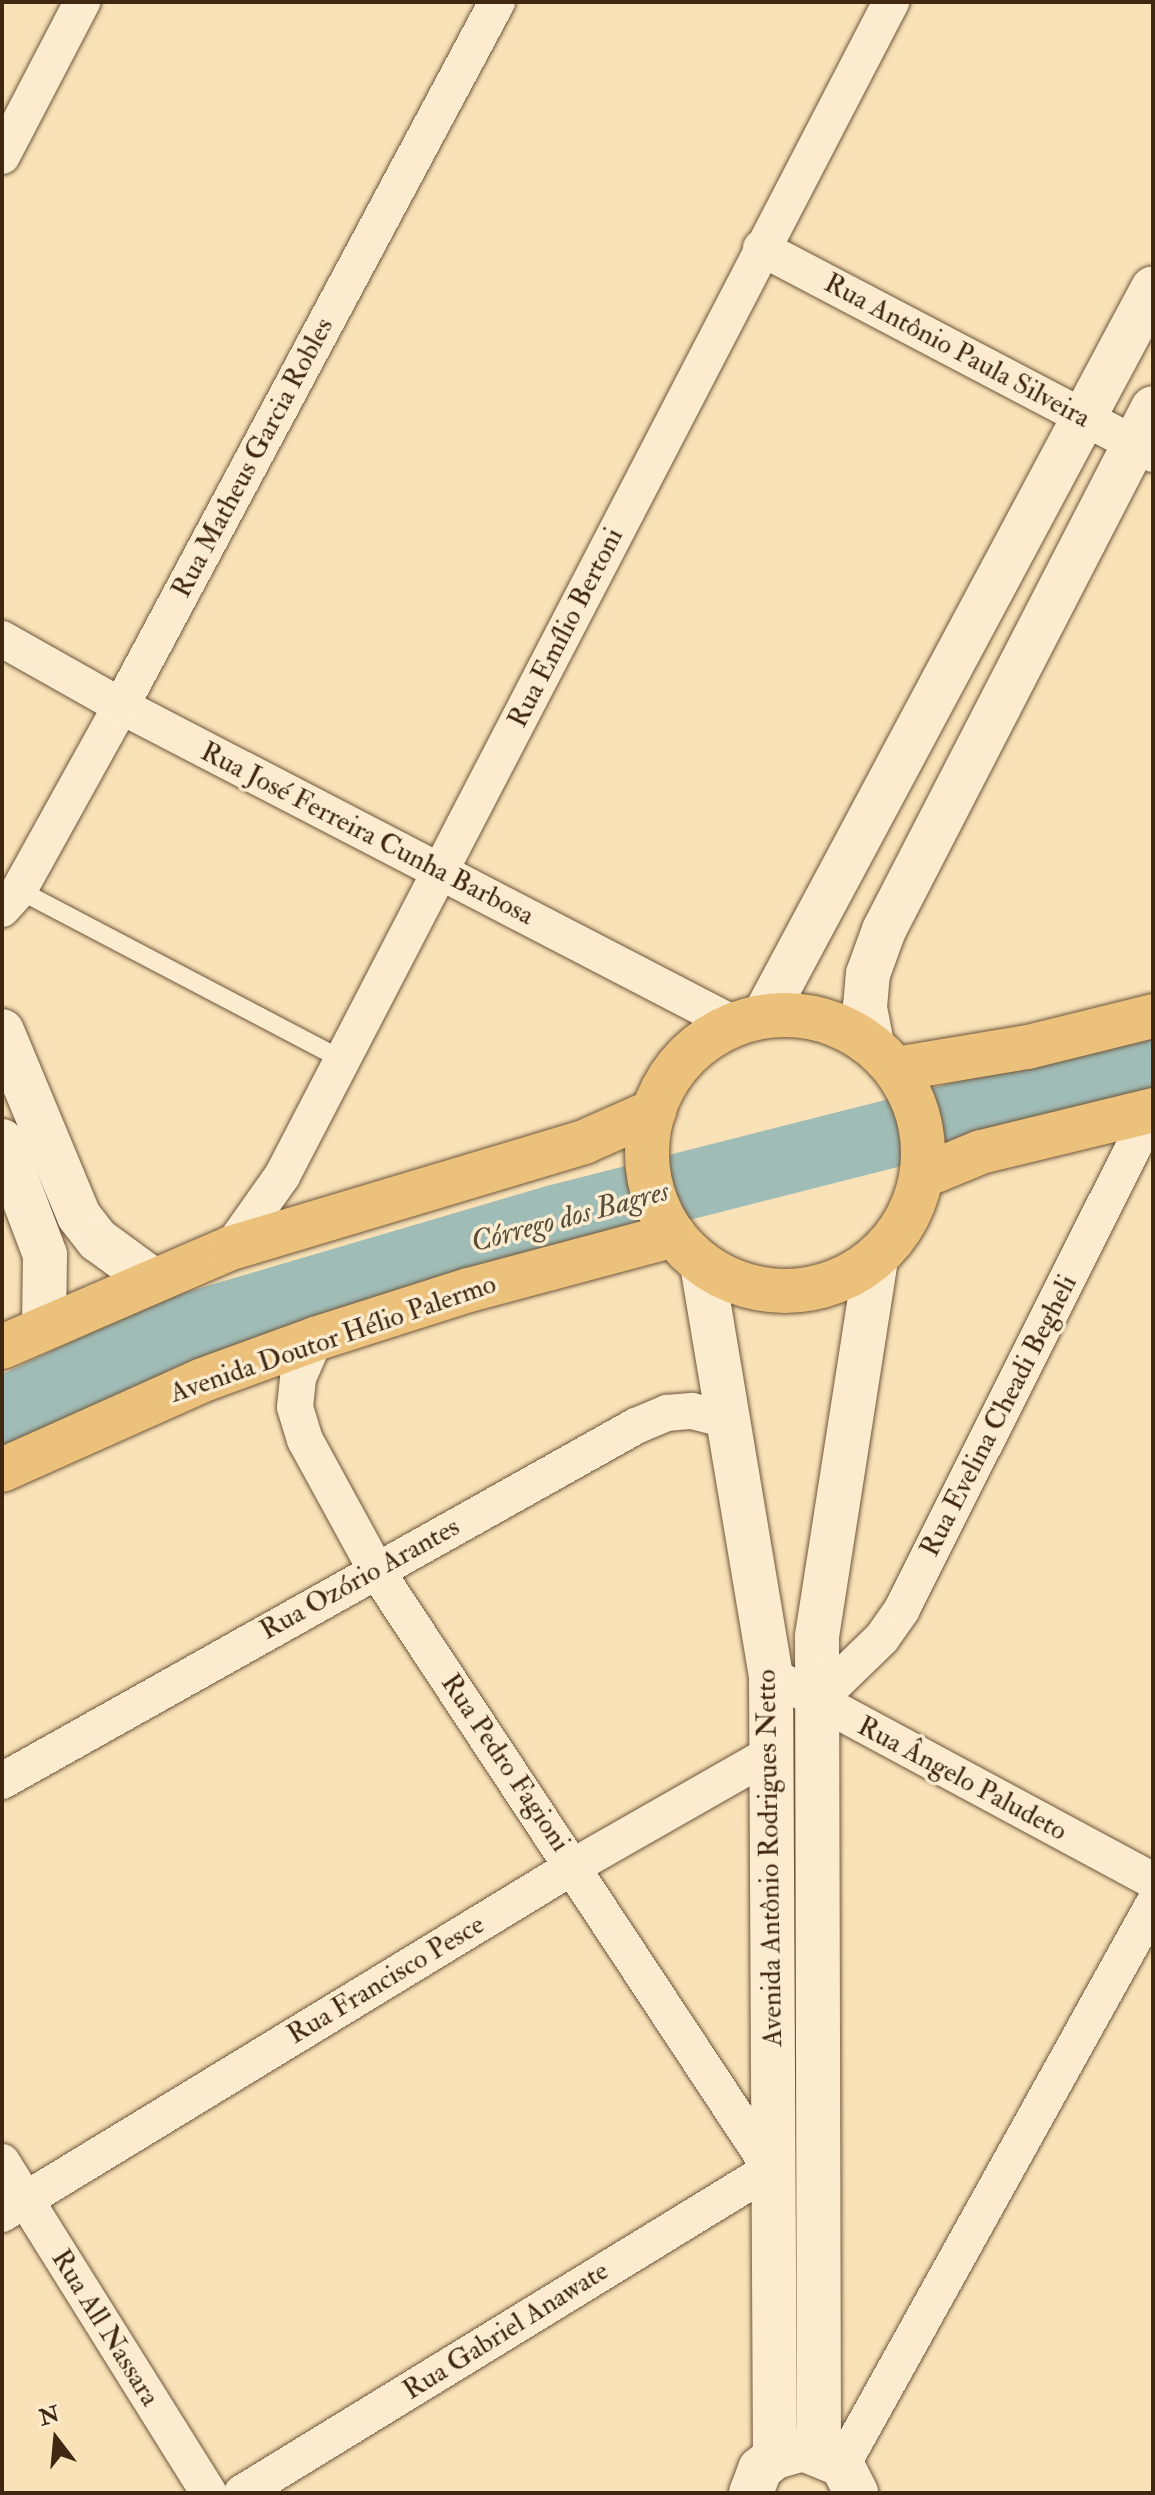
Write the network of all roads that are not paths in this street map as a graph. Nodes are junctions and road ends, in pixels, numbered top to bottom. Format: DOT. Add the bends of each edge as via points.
graph roads {
  1 [pos="82,2"];
  2 [pos="497,2"];
  3 [pos="891,2"];
  4 [pos="2,156"];
  5 [pos="761,248"];
  6 [pos="1153,288"];
  7 [pos="1084,418"];
  8 [pos="1147,436"];
  9 [pos="2,639"];
  10 [pos="121,706"];
  11 [pos="440,872"];
  12 [pos="11,899"];
  13 [pos="1153,1016"];
  14 [pos="749,1020"];
  15 [pos="2,1031"];
  16 [pos="343,1060"];
  17 [pos="893,1068"];
  18 [pos="1152,1110"];
  19 [pos="654,1111"];
  20 [pos="2,1141"];
  21 [pos="924,1160"];
  22 [pos="680,1239"];
  23 [pos="231,1248"];
  24 [pos="876,1258"];
  25 [pos="151,1279"];
  26 [pos="44,1326"];
  27 [pos="315,1339"];
  28 [pos="2,1347"];
  29 [pos="728,1420"];
  30 [pos="2,1470"];
  31 [pos="376,1570"];
  32 [pos="771,1675"];
  33 [pos="816,1702"];
  34 [pos="774,1752"];
  35 [pos="2,1781"];
  36 [pos="574,1866"];
  37 [pos="1153,1881"];
  38 [pos="1153,1905"];
  39 [pos="2,2162"];
  40 [pos="771,2169"];
  41 [pos="14,2207"];
  42 [pos="775,2457"];
  43 [pos="839,2470"];
  44 [pos="209,2493"];
  45 [pos="242,2493"];
  46 [pos="751,2493"];
  1 -- 4 [label="street"];
  2 -- 10 [label="street, Rua Matheus Garcia Robles"];
  3 -- 5 [label="street, Rua Emílio Bertoni"];
  5 -- 7 [label="street, Rua Antônio Paula Silveira"];
  5 -- 11 [label="street, Rua Emílio Bertoni"];
  6 -- 7 [label="street"];
  7 -- 8 [label="street, Rua Antônio Paula Silveira"];
  7 -- 14 [label="street"];
  8 -- 17 [label="street" via="884,930 867,985"];
  9 -- 10 [label="street, Rua José Ferreira Cunha Barbosa"];
  10 -- 11 [label="street, Rua José Ferreira Cunha Barbosa"];
  10 -- 12 [label="street, Rua Matheus Garcia Robles"];
  11 -- 14 [label="street, Rua José Ferreira Cunha Barbosa"];
  11 -- 16 [label="street, Rua Emílio Bertoni"];
  12 -- 16 [label="lane"];
  13 -- 17 [label="main road" via="1028,1047"];
  14 -- 17 [label="main road" via="803,1015 842,1026"];
  14 -- 19 [label="main road" via="711,1036 676,1068"];
  15 -- 25 [label="street" via="79,1216 98,1240"];
  16 -- 23 [label="street, Rua Emílio Bertoni" via="282,1176"];
  17 -- 21 [label="main road"];
  18 -- 21 [label="main road" via="981,1152"];
  18 -- 33 [label="street, Rua Evelina Cheadi Begheli" via="902,1609 882,1638"];
  19 -- 22 [label="main road" via="646,1161"];
  19 -- 23 [label="main road" via="584,1142"];
  20 -- 26 [label="street" via="45,1255"];
  21 -- 24 [label="main road" via="914,1207"];
  22 -- 24 [label="main road" via="735,1282 771,1290 809,1289 844,1278"];
  22 -- 27 [label="main road, Avenida Doutor Hélio Palermo" via="469,1290"];
  22 -- 29 [label="street, Avenida Antônio Rodrigues Netto"];
  23 -- 25 [label="main road"];
  24 -- 33 [label="street, Avenida Antônio Rodrigues Netto" via="824,1578"];
  25 -- 26 [label="main road"];
  26 -- 28 [label="main road"];
  27 -- 30 [label="main road, Avenida Doutor Hélio Palermo" via="203,1380"];
  27 -- 31 [label="street, Rua Pedro Fagioni" via="298,1378 295,1407 305,1440"];
  29 -- 31 [label="street, Rua Ozório Arantes" via="692,1411 667,1413"];
  29 -- 32 [label="street, Avenida Antônio Rodrigues Netto"];
  31 -- 35 [label="street, Rua Ozório Arantes"];
  31 -- 36 [label="street, Rua Pedro Fagioni"];
  32 -- 33 [label="street, Rua Ângelo Paludeto"];
  32 -- 34 [label="street, Avenida Antônio Rodrigues Netto"];
  33 -- 37 [label="street, Rua Ângelo Paludeto"];
  33 -- 43 [label="street, Avenida Antônio Rodrigues Netto"];
  34 -- 36 [label="street, Rua Francisco Pesce"];
  34 -- 40 [label="street, Avenida Antônio Rodrigues Netto"];
  36 -- 40 [label="street, Rua Pedro Fagioni"];
  36 -- 41 [label="street, Rua Francisco Pesce"];
  38 -- 43 [label="street"];
  39 -- 41 [label="street, Rua All Nassara"];
  40 -- 42 [label="street, Avenida Antônio Rodrigues Netto"];
  40 -- 45 [label="street, Rua Gabriel Anawate"];
  41 -- 44 [label="street, Rua All Nassara"];
  42 -- 43 [label="street" via="803,2449"];
  42 -- 46 [label="street" via="760,2469"];
}
